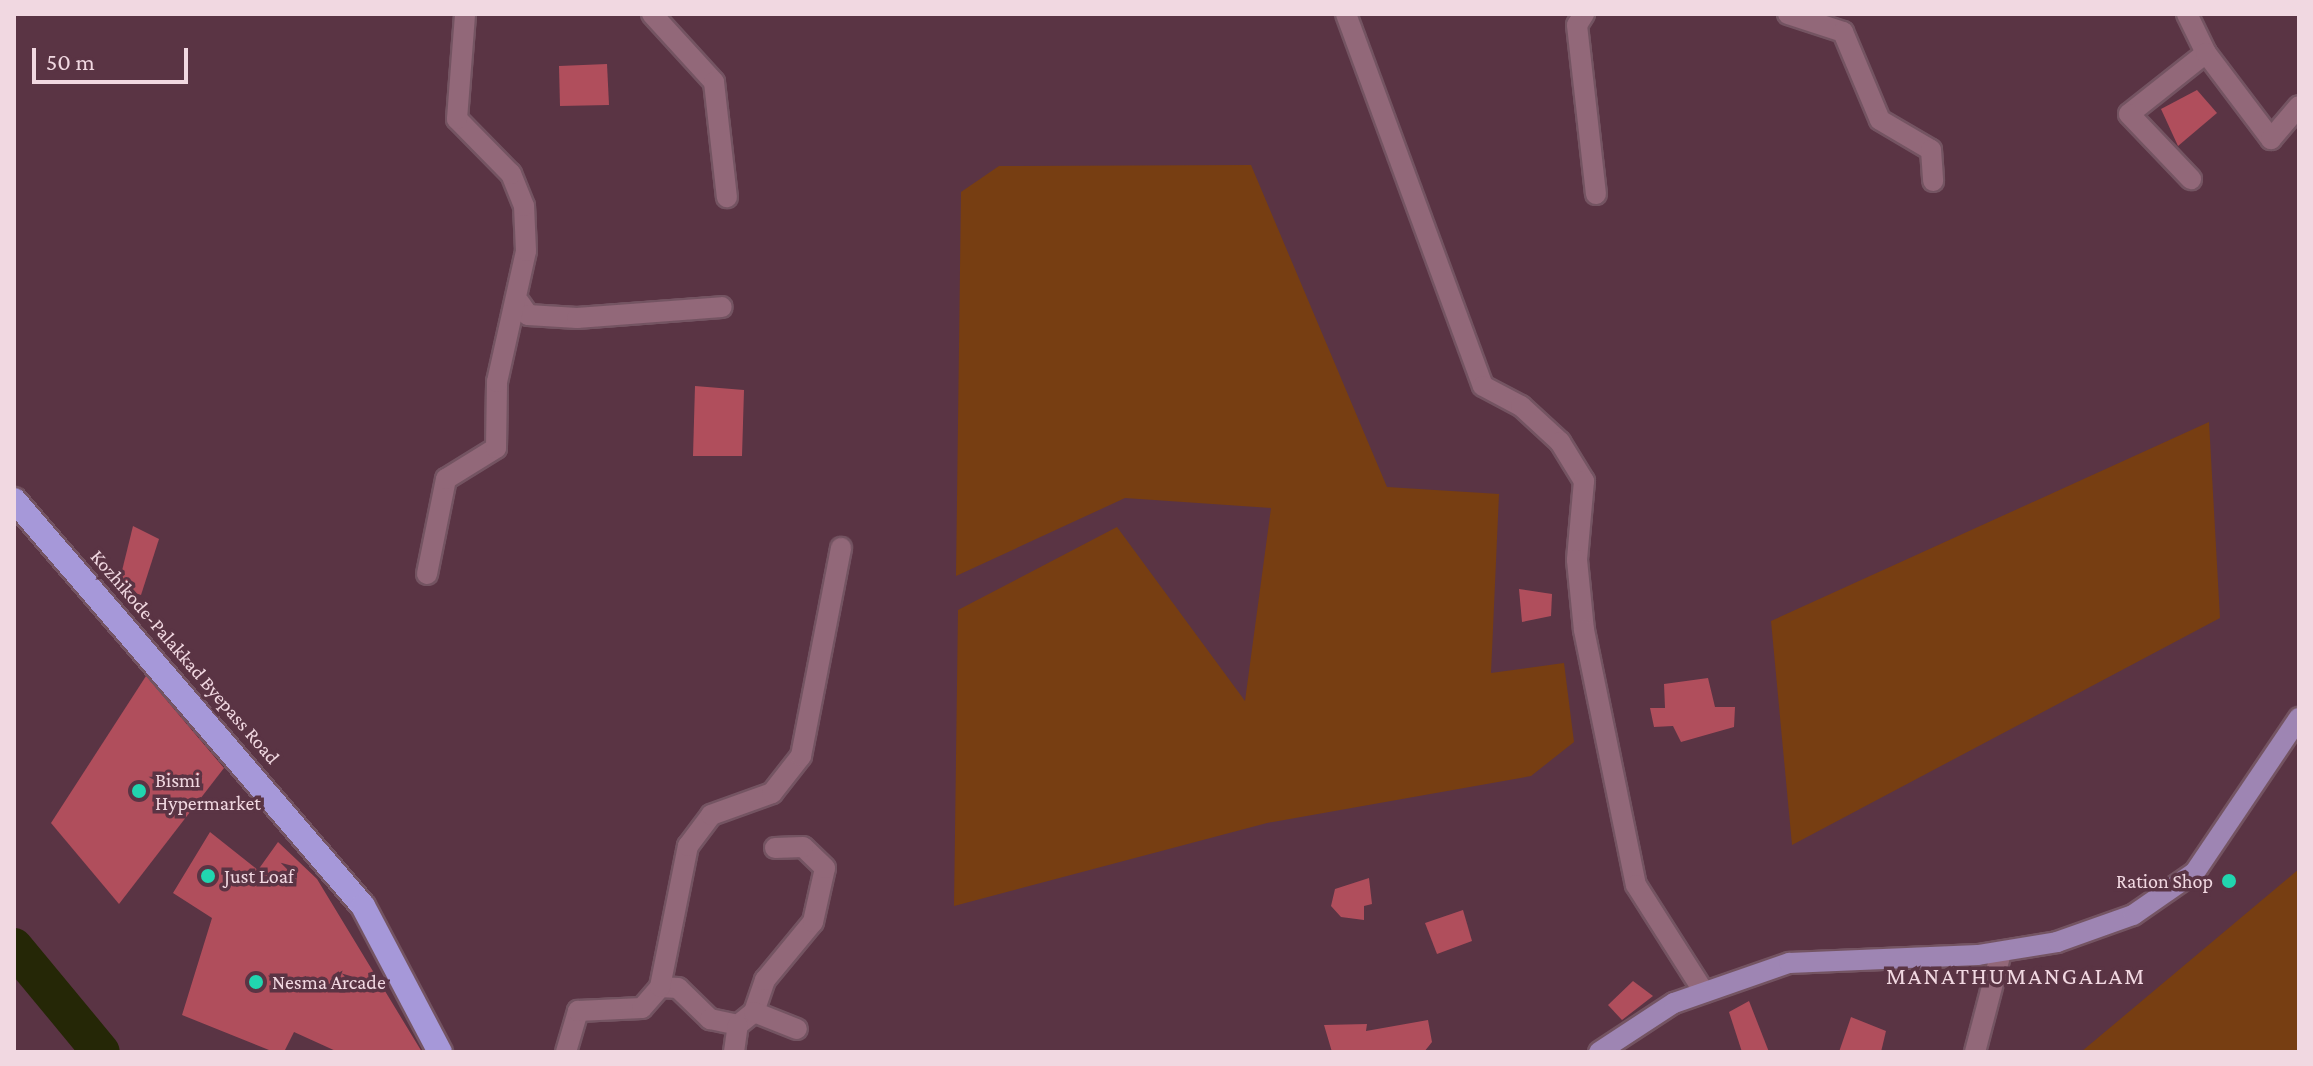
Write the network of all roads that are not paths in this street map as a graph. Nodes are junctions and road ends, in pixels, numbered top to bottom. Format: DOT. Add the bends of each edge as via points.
graph roads {
  1 [pos="465,14"];
  2 [pos="652,14"];
  3 [pos="1346,14"];
  4 [pos="1584,14"];
  5 [pos="1788,14"];
  6 [pos="2187,14"];
  7 [pos="2206,53"];
  8 [pos="2299,106"];
  9 [pos="2191,179"];
  10 [pos="1933,181"];
  11 [pos="1596,194"];
  12 [pos="727,197"];
  13 [pos="519,302"];
  14 [pos="722,307"];
  15 [pos="14,500"];
  16 [pos="841,548"];
  17 [pos="427,574"];
  18 [pos="2299,718"];
  19 [pos="775,848"];
  20 [pos="2001,952"];
  21 [pos="660,987"];
  22 [pos="1704,992"];
  23 [pos="746,1018"];
  24 [pos="797,1029"];
  25 [pos="440,1052"];
  26 [pos="566,1052"];
  27 [pos="734,1052"];
  28 [pos="1599,1052"];
  29 [pos="1975,1052"];
  1 -- 13 [label="street" via="457,119 502,163 524,206"];
  2 -- 12 [label="street" via="714,82"];
  3 -- 22 [label="street" via="1483,386 1521,406 1560,442 1584,481 1577,560 1584,630 1636,885"];
  4 -- 11 [label="street" via="1577,25"];
  5 -- 10 [label="street" via="1843,32 1880,120 1931,150"];
  6 -- 7 [label="street"];
  7 -- 8 [label="street" via="2271,139"];
  7 -- 9 [label="street" via="2129,114"];
  13 -- 14 [label="street" via="528,315 577,318"];
  13 -- 17 [label="street" via="497,382 496,448 446,479"];
  15 -- 25 [label="highway, Kozhikode-Palakkad Byepass Road" via="354,894 399,965"];
  16 -- 21 [label="street" via="801,756 772,793 711,815 688,846"];
  18 -- 20 [label="main road" via="2195,872 2133,915 2057,942"];
  19 -- 23 [label="street" via="803,847 825,868 813,922 765,980"];
  20 -- 22 [label="main road" via="1789,963"];
  20 -- 29 [label="street"];
  21 -- 23 [label="street" via="678,988 710,1019"];
  21 -- 26 [label="street" via="642,1008 578,1011"];
  22 -- 28 [label="main road" via="1674,1003"];
  23 -- 24 [label="street"];
  23 -- 27 [label="street"];
}
